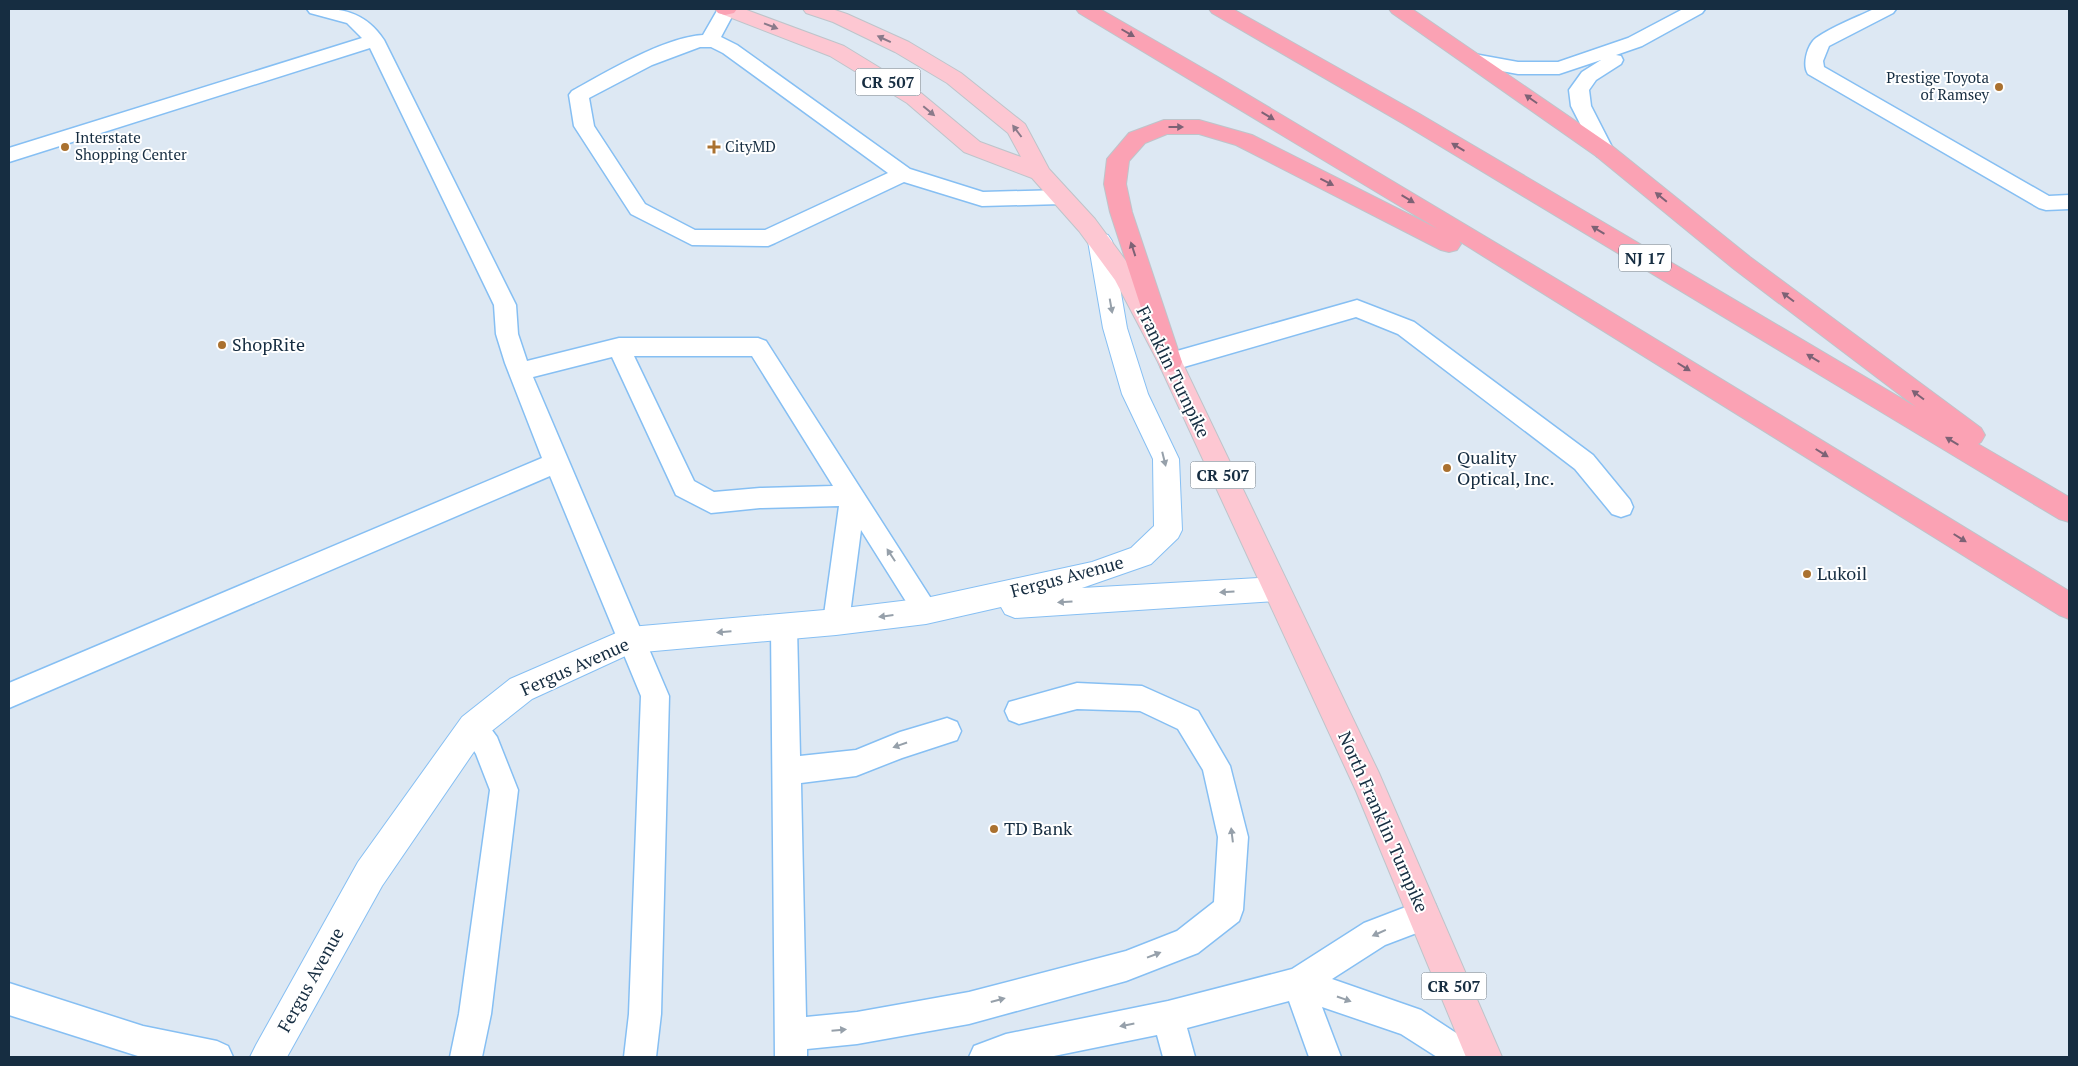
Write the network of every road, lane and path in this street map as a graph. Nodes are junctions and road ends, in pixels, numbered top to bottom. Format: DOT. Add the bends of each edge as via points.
graph roads {
  1 [pos="316,9"];
  2 [pos="726,9"];
  3 [pos="813,9"];
  4 [pos="1086,9"];
  5 [pos="1219,9"];
  6 [pos="1696,9"];
  7 [pos="1887,9"];
  8 [pos="1402,10"];
  9 [pos="375,40"];
  10 [pos="710,40"];
  11 [pos="1635,42"];
  12 [pos="1474,60"];
  13 [pos="1604,151"];
  14 [pos="9,155"];
  15 [pos="1040,173"];
  16 [pos="903,174"];
  17 [pos="1062,197"];
  18 [pos="2069,202"];
  19 [pos="1100,241"];
  20 [pos="1642,341"];
  21 [pos="619,347"];
  22 [pos="1170,362"];
  23 [pos="520,372"];
  24 [pos="556,463"];
  25 [pos="853,496"];
  26 [pos="1621,507"];
  27 [pos="2069,509"];
  28 [pos="1276,589"];
  29 [pos="2069,606"];
  30 [pos="926,611"];
  31 [pos="836,622"];
  32 [pos="784,627"];
  33 [pos="630,640"];
  34 [pos="9,696"];
  35 [pos="1019,711"];
  36 [pos="473,727"];
  37 [pos="947,731"];
  38 [pos="786,771"];
  39 [pos="1424,915"];
  40 [pos="1298,983"];
  41 [pos="9,999"];
  42 [pos="1168,1017"];
  43 [pos="791,1046"];
  44 [pos="217,1057"];
  45 [pos="268,1057"];
  46 [pos="466,1057"];
  47 [pos="640,1057"];
  48 [pos="985,1057"];
  49 [pos="1179,1057"];
  50 [pos="1325,1057"];
  51 [pos="1465,1057"];
  52 [pos="1484,1057"];
  1 -- 9 [label="lane" via="353,19"];
  2 -- 10 [label="lane"];
  2 -- 15 [label="main road, Franklin Turnpike / CR 507, one-way" via="837,51 914,98 972,146"];
  15 -- 3 [label="main road, Franklin Turnpike / CR 507, one-way" via="1017,129 954,78 902,47"];
  4 -- 20 [label="highway, one-way"];
  27 -- 5 [label="highway, NJ 17, one-way" via="1410,118"];
  6 -- 11 [label="lane"];
  7 -- 18 [label="lane" via="1821,43 1814,61 1815,70 2046,203"];
  8 -- 12 [label="highway"];
  9 -- 14 [label="lane"];
  9 -- 23 [label="lane" via="505,305 506,334"];
  10 -- 16 [label="lane" via="730,49"];
  10 -- 16 [label="lane" via="689,44 639,63 579,95 584,126 638,209 692,237 768,238"];
  11 -- 12 [label="lane" via="1559,68 1518,68"];
  11 -- 13 [label="lane" via="1588,76 1579,90 1581,106"];
  13 -- 12 [label="highway, one-way"];
  27 -- 13 [label="highway, one-way" via="1742,263"];
  15 -- 17 [label="main road, Franklin Turnpike / CR 507"];
  16 -- 17 [label="lane" via="982,199"];
  17 -- 19 [label="main road, Franklin Turnpike / CR 507"];
  19 -- 22 [label="main road, Franklin Turnpike / CR 507" via="1124,276"];
  19 -- 30 [label="street, Fergus Avenue, one-way" via="1115,328 1136,394 1166,459 1168,530 1141,556 1092,574"];
  22 -- 20 [label="highway, one-way" via="1121,212 1115,184 1118,158 1137,138 1164,127 1199,127 1244,140"];
  20 -- 29 [label="highway, one-way"];
  21 -- 23 [label="lane"];
  21 -- 25 [label="lane" via="758,347"];
  21 -- 25 [label="lane" via="685,488 711,503 760,498"];
  22 -- 26 [label="lane" via="1357,308 1406,328 1584,462"];
  22 -- 28 [label="main road, Franklin Turnpike / CR 507"];
  23 -- 24 [label="lane"];
  24 -- 33 [label="lane"];
  24 -- 34 [label="lane"];
  30 -- 25 [label="lane, one-way"];
  25 -- 31 [label="lane"];
  28 -- 30 [label="street, Fergus Avenue, one-way"];
  28 -- 39 [label="main road, North Franklin Turnpike / CR 507" via="1368,784"];
  30 -- 31 [label="street, Fergus Avenue, one-way"];
  31 -- 32 [label="street, Fergus Avenue"];
  32 -- 33 [label="street, Fergus Avenue, one-way"];
  32 -- 38 [label="lane"];
  33 -- 36 [label="street, Fergus Avenue" via="521,688"];
  33 -- 47 [label="lane" via="656,696 645,1014"];
  43 -- 35 [label="lane, one-way" via="857,1028 969,1008 1126,966 1187,942 1228,910 1233,837 1216,766 1188,720 1142,699 1077,696"];
  36 -- 45 [label="street, Fergus Avenue" via="370,874"];
  36 -- 46 [label="lane" via="487,746 504,790 476,1014"];
  37 -- 38 [label="lane, one-way" via="856,763"];
  38 -- 43 [label="lane"];
  39 -- 40 [label="lane, one-way" via="1375,934"];
  39 -- 52 [label="main road, North Franklin Turnpike / CR 507"];
  40 -- 42 [label="lane"];
  40 -- 50 [label="lane"];
  40 -- 51 [label="lane, one-way" via="1410,1021"];
  41 -- 44 [label="lane" via="143,1042"];
  42 -- 48 [label="lane, one-way"];
  42 -- 49 [label="lane"];
}
